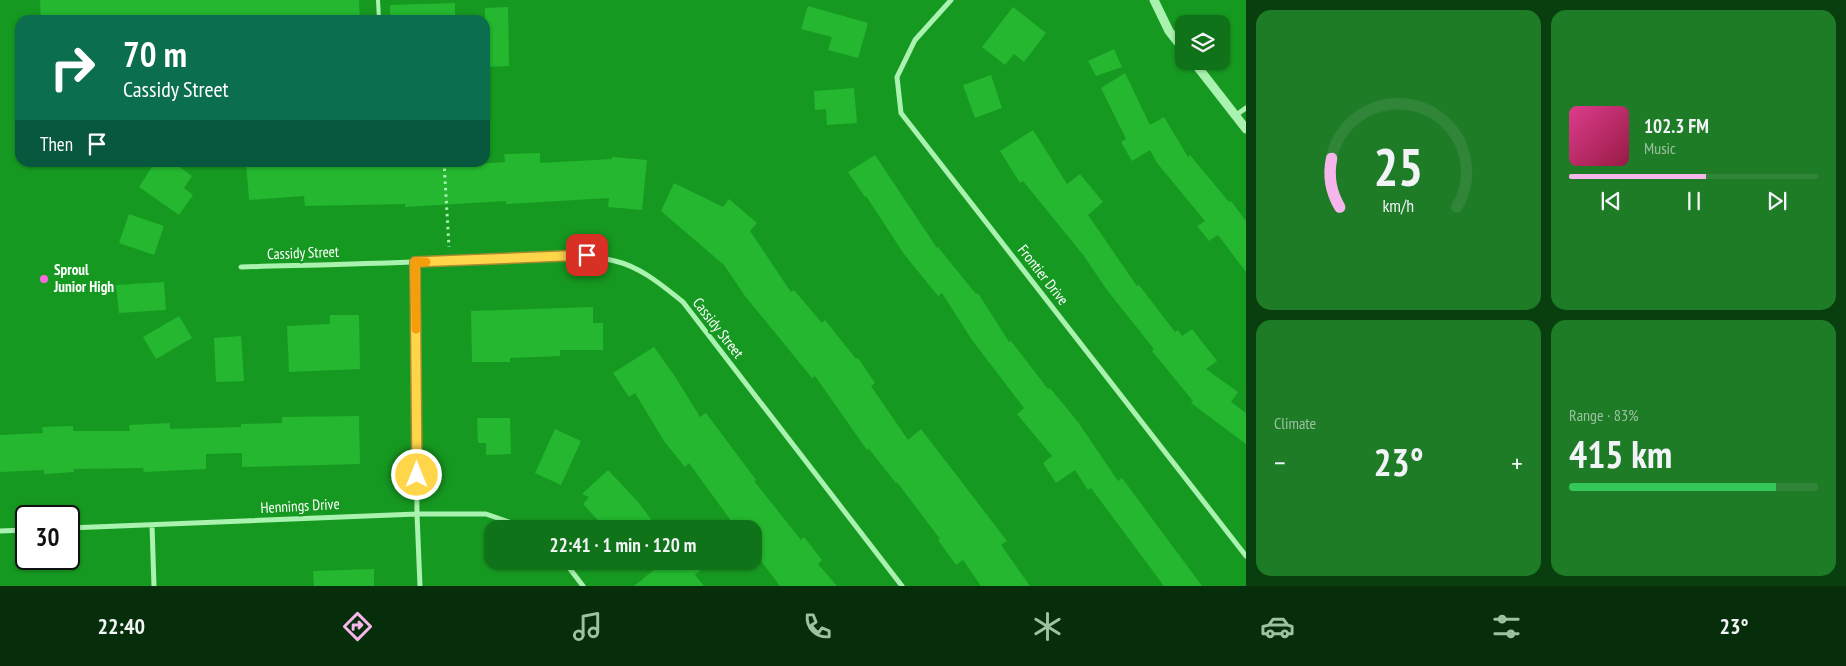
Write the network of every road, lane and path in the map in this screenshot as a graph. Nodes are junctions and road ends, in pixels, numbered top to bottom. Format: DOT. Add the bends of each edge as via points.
graph roads {
  1 [pos="378,0"];
  2 [pos="951,0"];
  3 [pos="1154,0"];
  4 [pos="379,15"];
  5 [pos="1175,39"];
  6 [pos="1200,70"];
  7 [pos="1246,108"];
  8 [pos="1236,116"];
  9 [pos="1246,129"];
  10 [pos="444,167"];
  11 [pos="450,260"];
  12 [pos="415,262"];
  13 [pos="241,267"];
  14 [pos="417,514"];
  15 [pos="503,520"];
  16 [pos="152,526"];
  17 [pos="80,528"];
  18 [pos="0,530"];
  19 [pos="15,530"];
  20 [pos="1246,556"];
  21 [pos="571,570"];
  22 [pos="154,586"];
  23 [pos="420,586"];
  24 [pos="583,586"];
  25 [pos="902,586"];
  1 -- 4 [label="lane"];
  2 -- 20 [label="street, Frontier Drive" via="915,40 897,77 901,113"];
  3 -- 5 [label="street"];
  6 -- 8 [label="street"];
  7 -- 8 [label="street"];
  8 -- 9 [label="street"];
  10 -- 11 [label="path"];
  11 -- 12 [label="street, Cassidy Street"];
  11 -- 25 [label="street, Cassidy Street" via="587,255 618,261 650,277 683,302"];
  12 -- 13 [label="street, Cassidy Street"];
  12 -- 14 [label="street"];
  14 -- 15 [label="street, Hennings Drive" via="486,514"];
  14 -- 16 [label="street, Hennings Drive"];
  14 -- 23 [label="street"];
  16 -- 17 [label="street, Hennings Drive"];
  16 -- 22 [label="street"];
  18 -- 19 [label="street"];
  21 -- 24 [label="street"];
}
